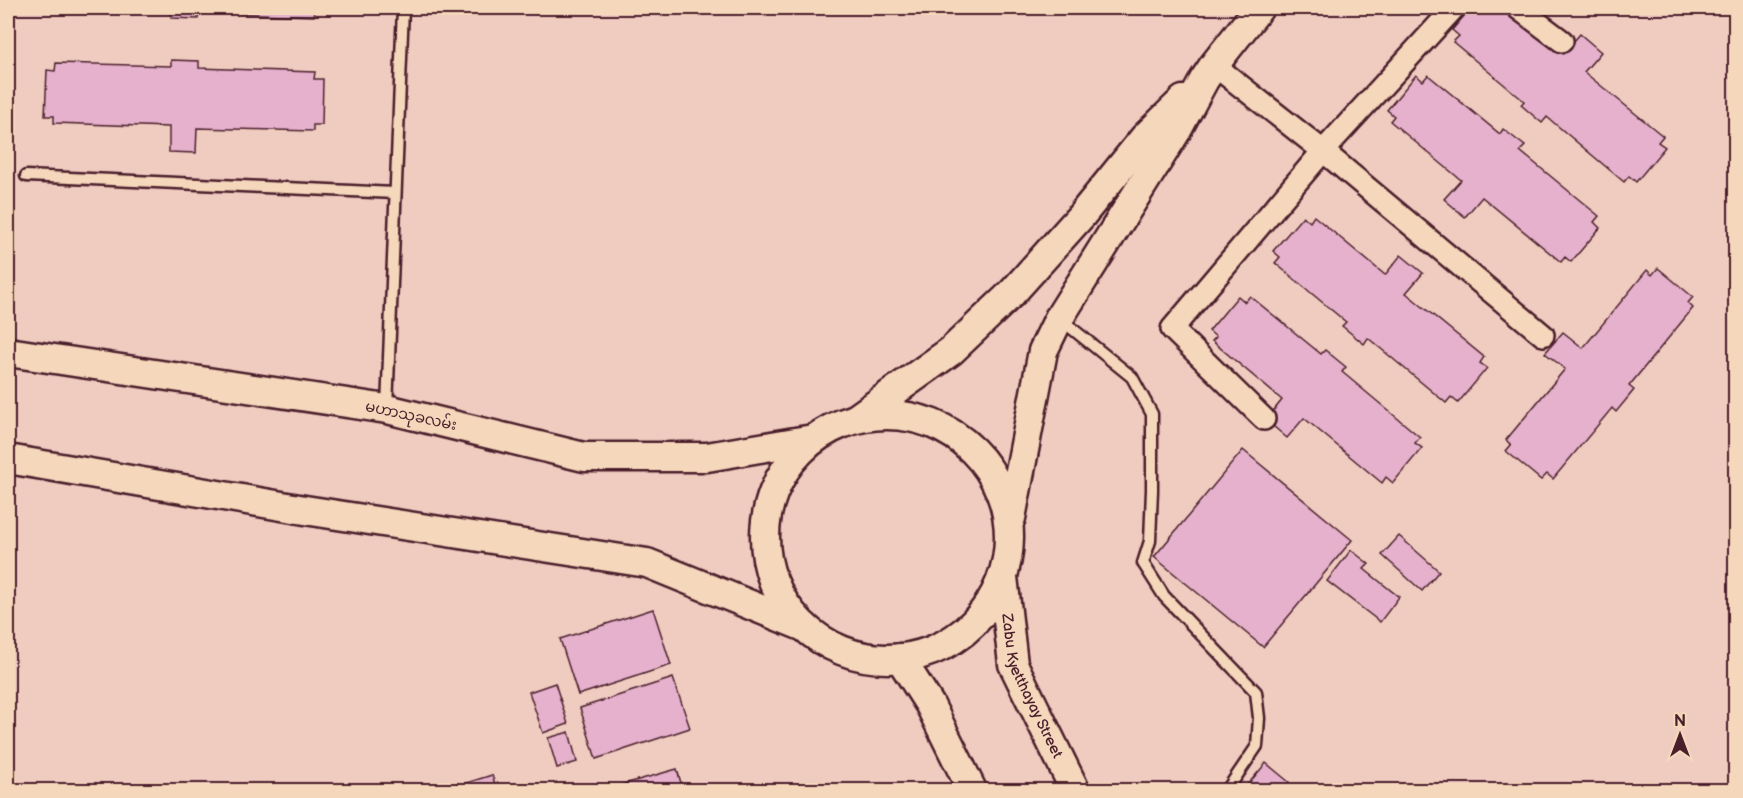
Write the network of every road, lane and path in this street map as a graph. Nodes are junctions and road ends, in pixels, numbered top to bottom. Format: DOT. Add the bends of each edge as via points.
graph roads {
  1 [pos="403,8"];
  2 [pos="1259,8"];
  3 [pos="1454,8"];
  4 [pos="1518,8"];
  5 [pos="1562,41"];
  6 [pos="1209,72"];
  7 [pos="1323,151"];
  8 [pos="26,176"];
  9 [pos="395,193"];
  10 [pos="1059,318"];
  11 [pos="1543,335"];
  12 [pos="8,352"];
  13 [pos="387,409"];
  14 [pos="857,418"];
  15 [pos="1264,418"];
  16 [pos="813,439"];
  17 [pos="8,459"];
  18 [pos="1009,526"];
  19 [pos="1003,577"];
  20 [pos="802,626"];
  21 [pos="900,658"];
  22 [pos="972,790"];
  23 [pos="1076,790"];
  24 [pos="1227,790"];
  1 -- 9 [label="lane"];
  2 -- 6 [label="main road"];
  3 -- 7 [label="street"];
  4 -- 5 [label="street"];
  6 -- 7 [label="street"];
  6 -- 10 [label="main road"];
  6 -- 14 [label="main road" via="1145,137 1012,293 951,351"];
  7 -- 11 [label="street"];
  7 -- 15 [label="street" via="1172,329"];
  8 -- 9 [label="lane"];
  9 -- 13 [label="lane"];
  10 -- 18 [label="main road" via="1043,351"];
  10 -- 24 [label="lane" via="1132,377 1152,414 1150,541 1143,563 1164,596 1256,692 1260,718 1257,746"];
  12 -- 13 [label="main road, မဟာသုခလမ်း"];
  13 -- 16 [label="main road, မဟာသုခလမ်း" via="584,457 707,457"];
  14 -- 16 [label="main road"];
  14 -- 18 [label="main road" via="899,415 940,426 974,451 998,485"];
  16 -- 20 [label="main road" via="784,470 767,509 765,552 777,592"];
  17 -- 20 [label="main road" via="647,563"];
  18 -- 19 [label="main road" via="1009,552"];
  19 -- 21 [label="main road" via="987,608 963,633 934,650"];
  19 -- 23 [label="main road, Zabu Kyetthayay Street" via="1013,664"];
  20 -- 21 [label="main road" via="831,646 865,658"];
  21 -- 22 [label="main road" via="930,705"];
}
